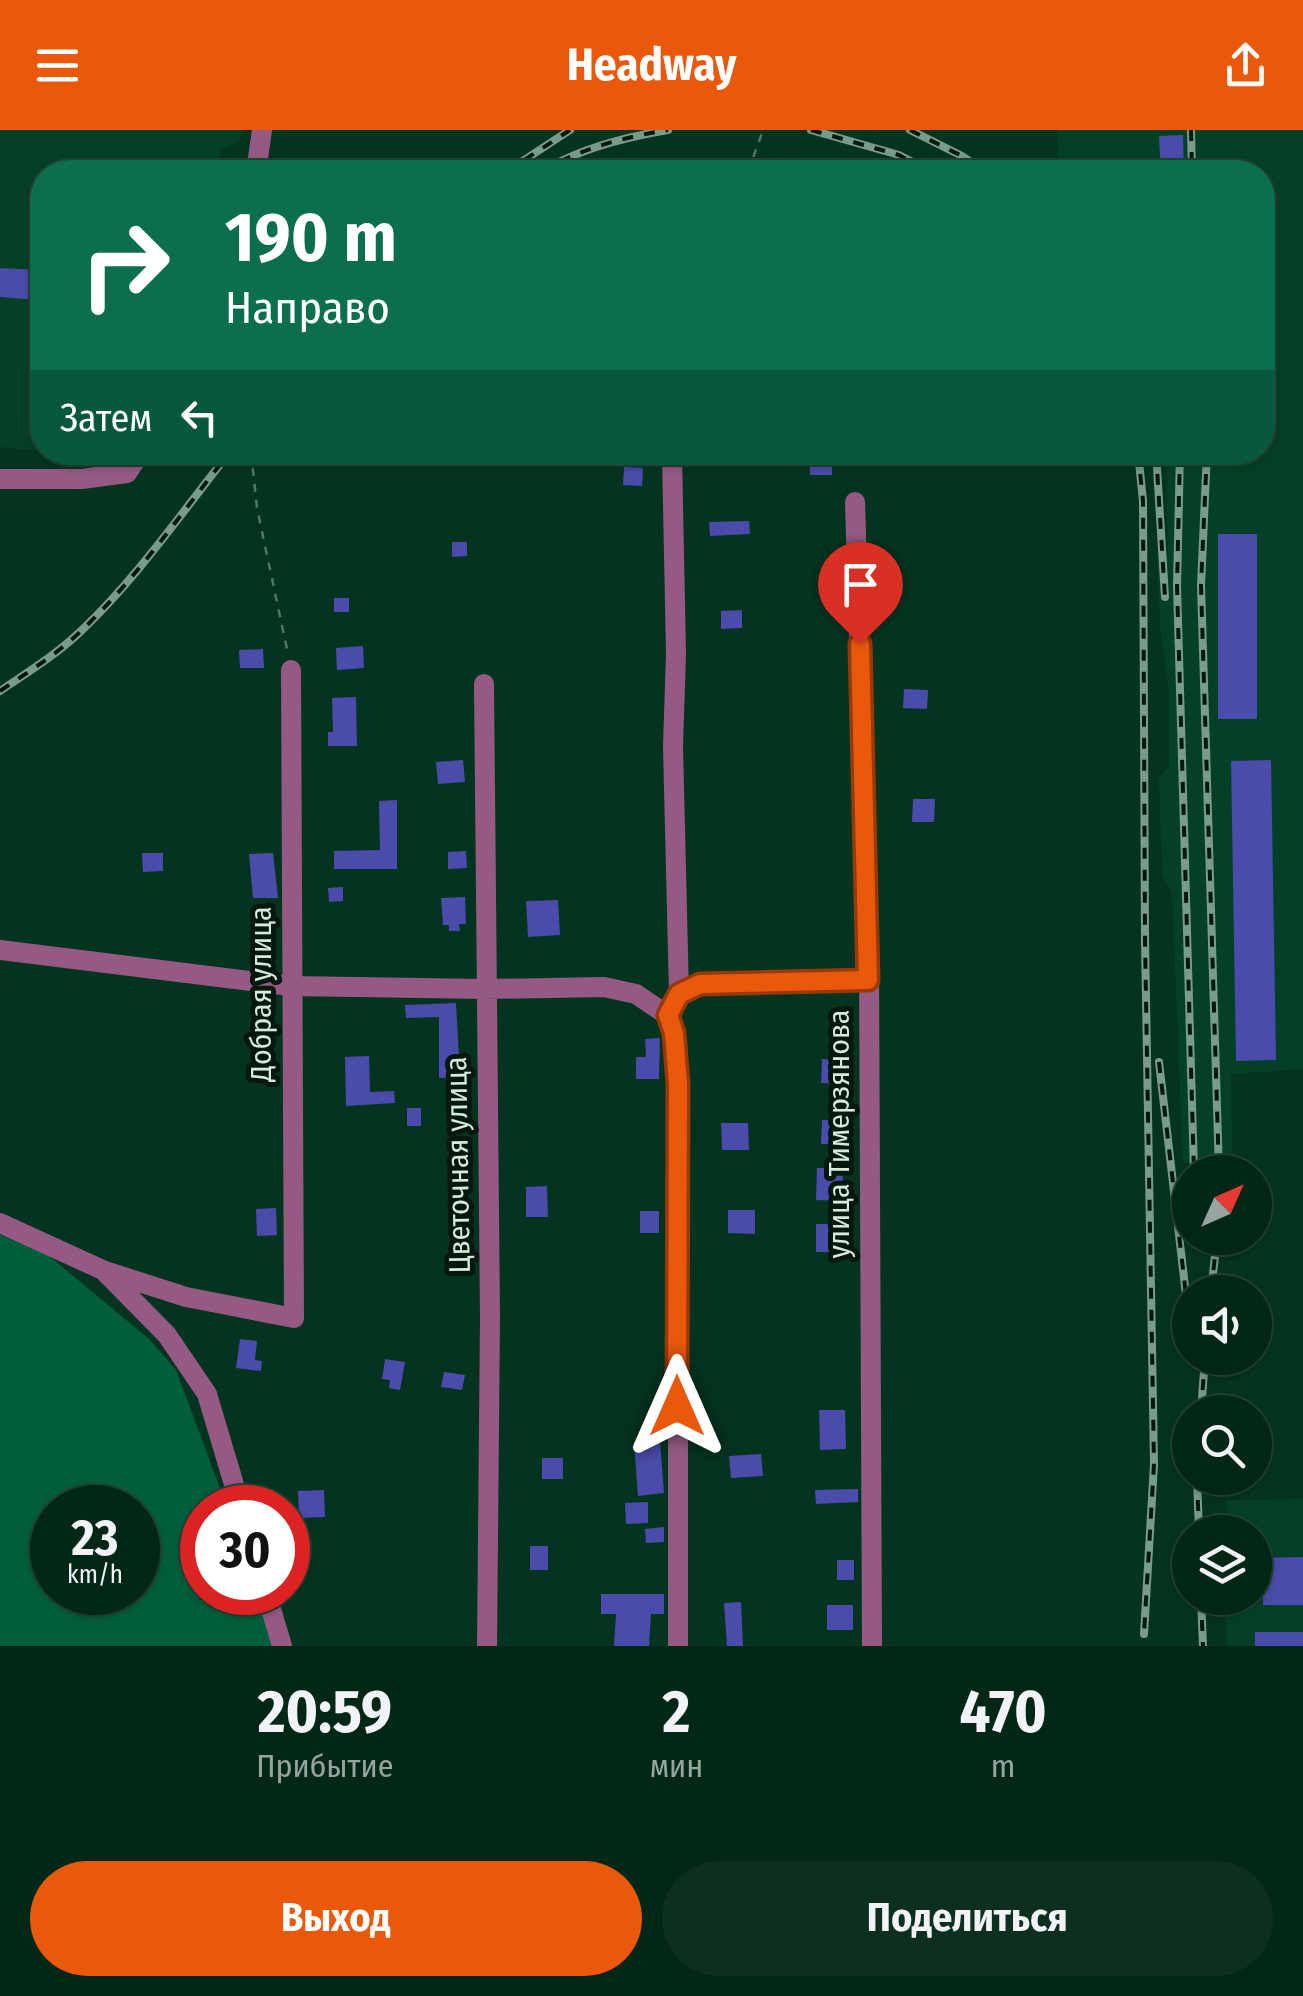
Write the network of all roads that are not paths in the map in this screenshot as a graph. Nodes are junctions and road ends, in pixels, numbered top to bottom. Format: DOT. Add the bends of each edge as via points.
graph roads {
  1 [pos="262,130"];
  2 [pos="258,160"];
  3 [pos="133,465"];
  4 [pos="672,465"];
  5 [pos="0,479"];
  6 [pos="855,502"];
  7 [pos="291,670"];
  8 [pos="484,684"];
  9 [pos="0,950"];
  10 [pos="868,980"];
  11 [pos="290,986"];
  12 [pos="486,989"];
  13 [pos="679,994"];
  14 [pos="668,1015"];
  15 [pos="0,1223"];
  16 [pos="105,1271"];
  17 [pos="233,1485"];
  18 [pos="273,1615"];
  19 [pos="282,1646"];
  20 [pos="488,1646"];
  21 [pos="678,1646"];
  22 [pos="872,1646"];
  1 -- 2 [label="street"];
  3 -- 5 [label="street" via="127,474 82,479"];
  4 -- 13 [label="street"];
  6 -- 10 [label="street, улица Тимерзянова"];
  7 -- 11 [label="street, Добрая улица"];
  8 -- 12 [label="street, Цветочная улица"];
  9 -- 11 [label="street"];
  10 -- 13 [label="street" via="700,984"];
  10 -- 22 [label="street, улица Тимерзянова"];
  11 -- 12 [label="street"];
  11 -- 16 [label="street, Добрая улица" via="294,1318 186,1297"];
  12 -- 14 [label="street" via="604,986 636,994"];
  12 -- 20 [label="street, Цветочная улица"];
  13 -- 14 [label="street"];
  14 -- 21 [label="street" via="678,1084"];
  15 -- 16 [label="street"];
  16 -- 17 [label="street" via="167,1335 207,1394"];
  18 -- 19 [label="street"];
}
